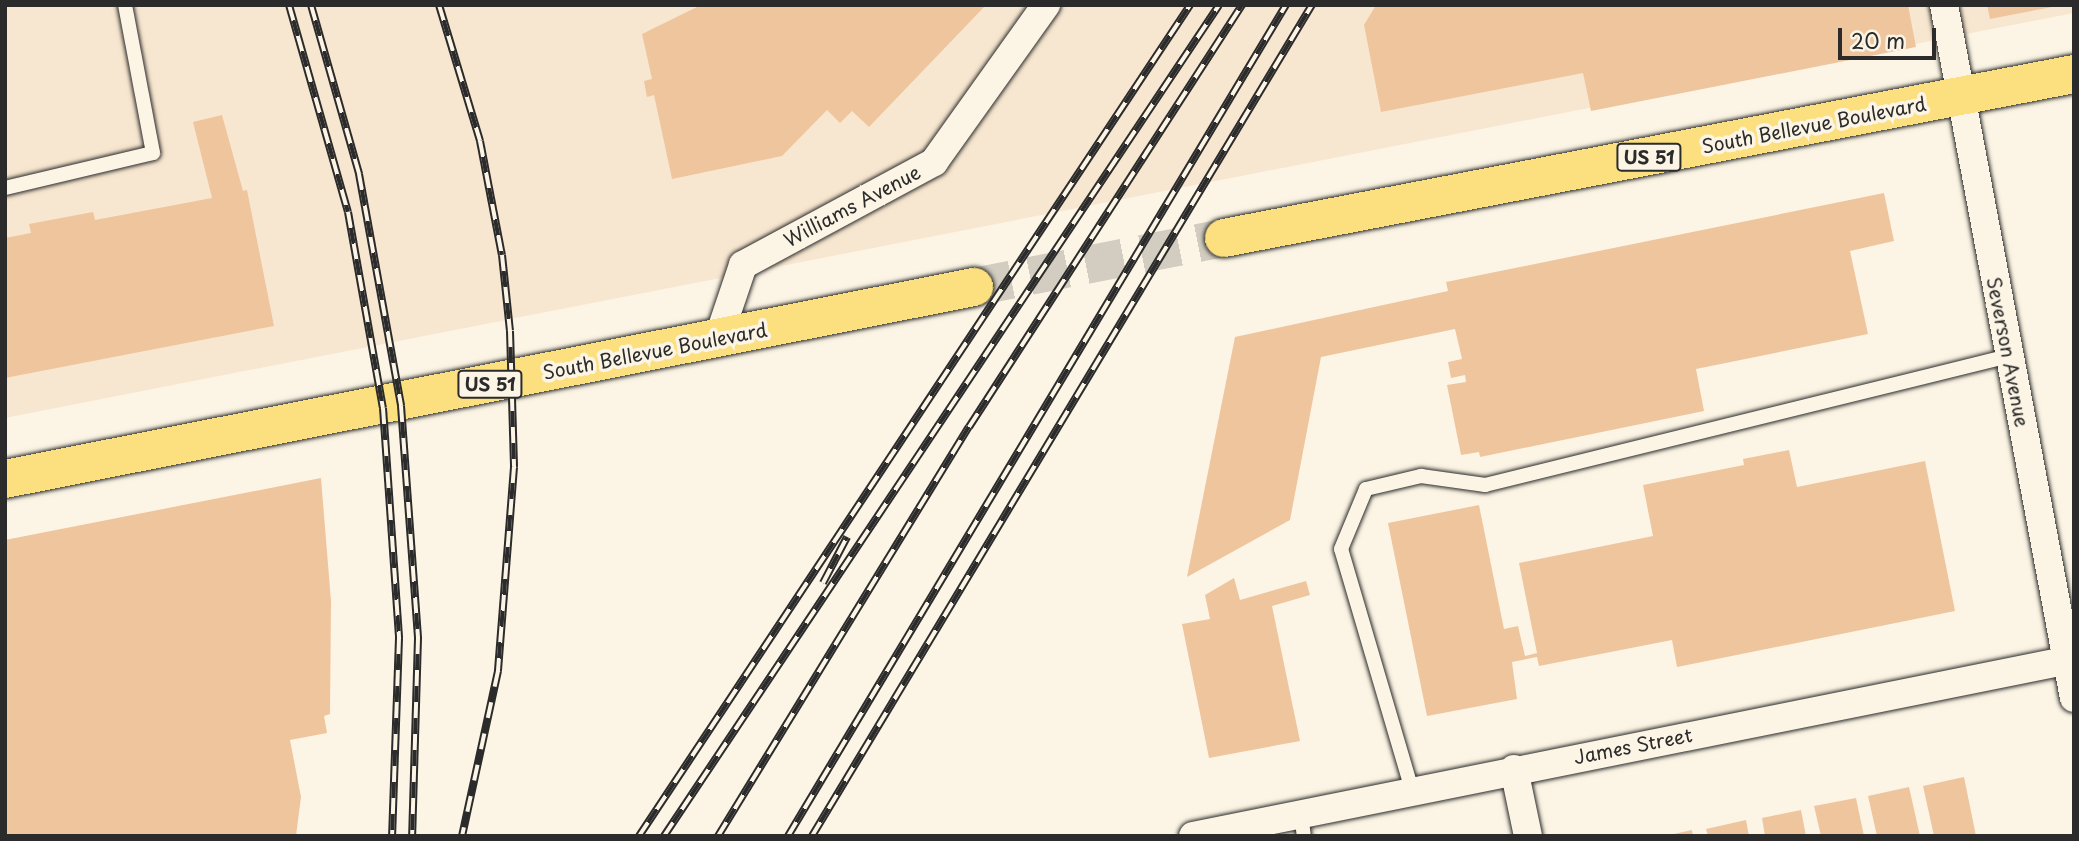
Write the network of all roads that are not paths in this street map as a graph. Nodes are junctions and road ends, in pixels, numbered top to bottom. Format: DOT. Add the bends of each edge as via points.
graph roads {
  1 [pos="125,5"];
  2 [pos="1046,5"];
  3 [pos="1944,5"];
  4 [pos="2074,74"];
  5 [pos="1960,97"];
  6 [pos="5,188"];
  7 [pos="1224,238"];
  8 [pos="975,287"];
  9 [pos="718,339"];
  10 [pos="2009,356"];
  11 [pos="5,479"];
  12 [pos="2070,660"];
  13 [pos="2074,698"];
  14 [pos="1514,769"];
  15 [pos="1412,790"];
  16 [pos="1302,825"];
  17 [pos="1193,836"];
  18 [pos="1528,836"];
  1 -- 6 [label="lane" via="153,153"];
  2 -- 9 [label="street, Williams Avenue" via="934,162 743,265"];
  3 -- 5 [label="street, Severson Avenue"];
  4 -- 5 [label="main road, South Bellevue Boulevard / US 51"];
  5 -- 7 [label="main road, South Bellevue Boulevard / US 51"];
  5 -- 10 [label="street, Severson Avenue"];
  8 -- 9 [label="main road, South Bellevue Boulevard / US 51"];
  9 -- 11 [label="main road, South Bellevue Boulevard / US 51"];
  10 -- 12 [label="street, Severson Avenue"];
  10 -- 15 [label="lane" via="1485,485 1421,476 1366,489 1341,549"];
  12 -- 13 [label="street, Severson Avenue"];
  12 -- 14 [label="street, James Street"];
  14 -- 15 [label="street, James Street"];
  14 -- 18 [label="street"];
  15 -- 16 [label="street, James Street"];
  16 -- 17 [label="street, James Street"];
}
